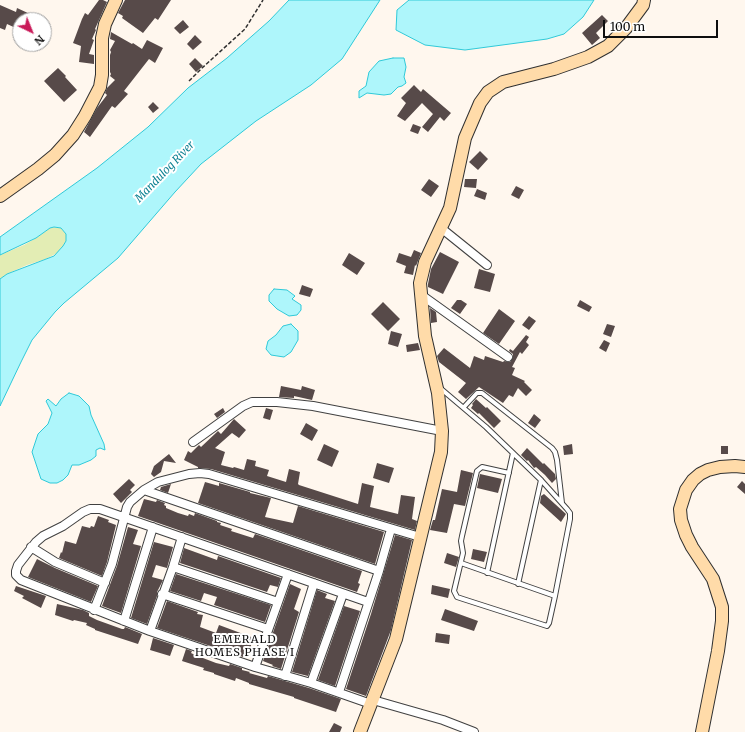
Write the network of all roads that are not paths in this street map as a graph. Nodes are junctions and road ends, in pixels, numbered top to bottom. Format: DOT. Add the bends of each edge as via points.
graph roads {
  1 [pos="116,0"];
  2 [pos="644,0"];
  3 [pos="0,196"];
  4 [pos="441,228"];
  5 [pos="487,265"];
  6 [pos="420,294"];
  7 [pos="508,357"];
  8 [pos="436,384"];
  9 [pos="464,407"];
  10 [pos="442,430"];
  11 [pos="192,442"];
  12 [pos="513,454"];
  13 [pos="745,467"];
  14 [pos="509,473"];
  15 [pos="540,480"];
  16 [pos="144,490"];
  17 [pos="562,503"];
  18 [pos="125,517"];
  19 [pos="153,527"];
  20 [pos="391,529"];
  21 [pos="182,537"];
  22 [pos="420,537"];
  23 [pos="31,547"];
  24 [pos="461,563"];
  25 [pos="173,567"];
  26 [pos="379,571"];
  27 [pos="488,573"];
  28 [pos="288,574"];
  29 [pos="105,583"];
  30 [pos="314,584"];
  31 [pos="518,584"];
  32 [pos="162,594"];
  33 [pos="343,594"];
  34 [pos="555,596"];
  35 [pos="278,602"];
  36 [pos="368,602"];
  37 [pos="94,610"];
  38 [pos="124,621"];
  39 [pos="268,629"];
  40 [pos="150,631"];
  41 [pos="255,667"];
  42 [pos="285,676"];
  43 [pos="311,683"];
  44 [pos="339,692"];
  45 [pos="372,702"];
  46 [pos="360,732"];
  47 [pos="474,732"];
  48 [pos="702,732"];
  1 -- 3 [label="street" via="105,24 102,38 100,87 86,116 55,155"];
  2 -- 4 [label="street" via="629,23 608,46 588,57 554,69 503,82 488,92 480,103 465,138 450,208"];
  4 -- 5 [label="street"];
  4 -- 6 [label="street" via="422,271"];
  6 -- 7 [label="street"];
  6 -- 8 [label="street" via="425,336"];
  8 -- 9 [label="lane"];
  8 -- 10 [label="street"];
  9 -- 12 [label="lane"];
  9 -- 17 [label="lane" via="477,393 483,393 552,448 557,460"];
  10 -- 11 [label="street" via="313,406 252,402"];
  10 -- 22 [label="street" via="441,452"];
  12 -- 14 [label="lane"];
  12 -- 15 [label="lane"];
  13 -- 48 [label="street" via="720,467 700,474 692,480 686,490 680,509 686,535 713,579 722,607 719,643"];
  14 -- 24 [label="lane" via="482,467 477,471 461,541"];
  14 -- 27 [label="lane"];
  15 -- 17 [label="lane"];
  15 -- 31 [label="lane"];
  16 -- 18 [label="street" via="130,502"];
  16 -- 20 [label="street" via="158,482 189,474 209,474"];
  16 -- 26 [label="street"];
  17 -- 34 [label="lane" via="570,513 570,519"];
  18 -- 19 [label="street"];
  18 -- 23 [label="street" via="100,510 87,510 43,536"];
  18 -- 29 [label="street"];
  19 -- 21 [label="street"];
  19 -- 38 [label="street"];
  20 -- 22 [label="street"];
  20 -- 26 [label="street"];
  21 -- 25 [label="street"];
  21 -- 28 [label="street"];
  22 -- 45 [label="street" via="396,639"];
  23 -- 29 [label="street" via="56,562"];
  23 -- 37 [label="street" via="18,565 17,577"];
  24 -- 27 [label="lane"];
  24 -- 34 [label="lane" via="454,591 457,597 547,626"];
  25 -- 32 [label="street"];
  25 -- 35 [label="street"];
  26 -- 36 [label="street"];
  27 -- 31 [label="lane"];
  28 -- 30 [label="street"];
  28 -- 35 [label="street"];
  29 -- 37 [label="street"];
  30 -- 33 [label="street"];
  30 -- 42 [label="street"];
  31 -- 34 [label="lane"];
  32 -- 39 [label="street"];
  32 -- 40 [label="street"];
  33 -- 36 [label="street"];
  33 -- 43 [label="street"];
  35 -- 39 [label="street"];
  36 -- 44 [label="street"];
  37 -- 38 [label="street"];
  38 -- 40 [label="street"];
  39 -- 41 [label="street"];
  40 -- 41 [label="street"];
  41 -- 42 [label="street"];
  42 -- 43 [label="street"];
  43 -- 44 [label="street"];
  44 -- 45 [label="street"];
  45 -- 46 [label="street"];
  45 -- 47 [label="street" via="443,720"];
}
